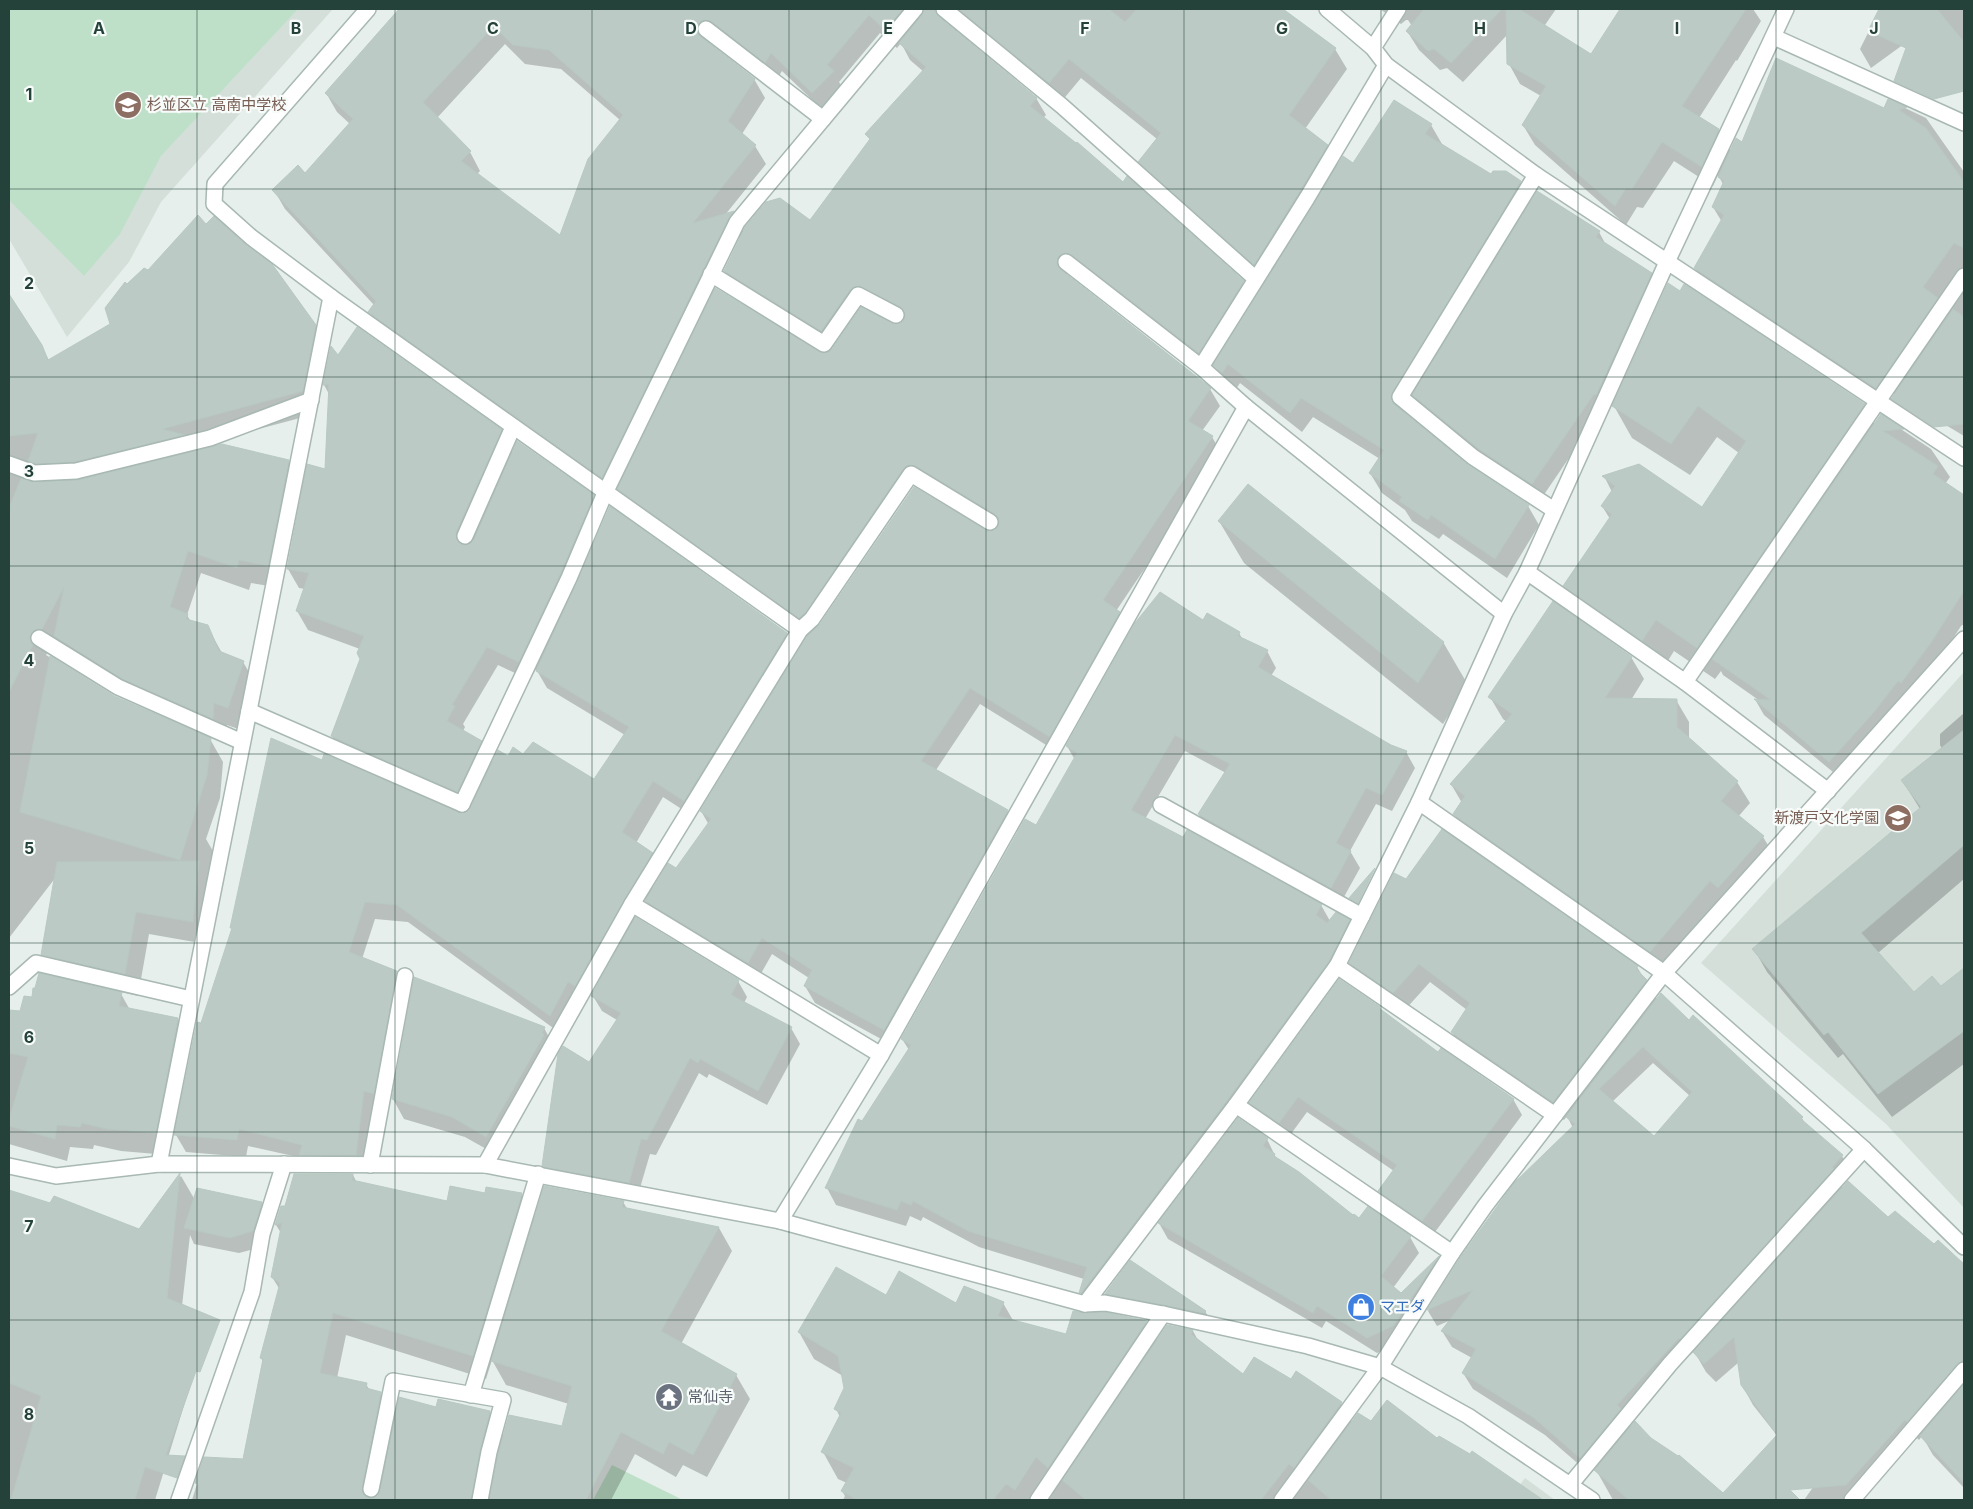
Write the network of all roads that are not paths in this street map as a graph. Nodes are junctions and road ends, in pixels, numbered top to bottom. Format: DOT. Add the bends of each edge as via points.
graph roads {
  1 [pos="368,9"];
  2 [pos="944,9"];
  3 [pos="1327,9"];
  4 [pos="1398,9"];
  5 [pos="1786,9"];
  6 [pos="913,10"];
  7 [pos="706,29"];
  8 [pos="1774,37"];
  9 [pos="1373,48"];
  10 [pos="1386,65"];
  11 [pos="823,119"];
  12 [pos="1964,123"];
  13 [pos="1536,175"];
  14 [pos="1066,262"];
  15 [pos="1667,262"];
  16 [pos="711,274"];
  17 [pos="1964,276"];
  18 [pos="1256,279"];
  19 [pos="331,297"];
  20 [pos="896,314"];
  21 [pos="1201,367"];
  22 [pos="1878,399"];
  23 [pos="310,400"];
  24 [pos="1246,407"];
  25 [pos="514,427"];
  26 [pos="1964,458"];
  27 [pos="9,464"];
  28 [pos="605,492"];
  29 [pos="1554,510"];
  30 [pos="990,522"];
  31 [pos="465,536"];
  32 [pos="1528,572"];
  33 [pos="1504,614"];
  34 [pos="800,630"];
  35 [pos="39,638"];
  36 [pos="1964,639"];
  37 [pos="1685,682"];
  38 [pos="248,711"];
  39 [pos="242,742"];
  40 [pos="1828,790"];
  41 [pos="1419,802"];
  42 [pos="1161,805"];
  43 [pos="632,904"];
  44 [pos="1362,916"];
  45 [pos="1337,966"];
  46 [pos="1664,973"];
  47 [pos="405,976"];
  48 [pos="9,987"];
  49 [pos="191,999"];
  50 [pos="881,1055"];
  51 [pos="1236,1105"];
  52 [pos="1555,1115"];
  53 [pos="1864,1149"];
  54 [pos="158,1164"];
  55 [pos="284,1164"];
  56 [pos="370,1165"];
  57 [pos="485,1165"];
  58 [pos="9,1166"];
  59 [pos="538,1174"];
  60 [pos="780,1221"];
  61 [pos="1964,1247"];
  62 [pos="1452,1253"];
  63 [pos="1085,1304"];
  64 [pos="1163,1314"];
  65 [pos="1380,1367"];
  66 [pos="1964,1370"];
  67 [pos="471,1395"];
  68 [pos="1570,1484"];
  69 [pos="371,1488"];
  70 [pos="179,1500"];
  71 [pos="480,1500"];
  72 [pos="1038,1500"];
  73 [pos="1282,1500"];
  74 [pos="1592,1500"];
  75 [pos="1852,1500"];
  1 -- 19 [label="street" via="215,184 214,204 251,237"];
  2 -- 18 [label="street" via="1062,106"];
  3 -- 9 [label="street"];
  4 -- 9 [label="street"];
  5 -- 8 [label="street"];
  6 -- 11 [label="street"];
  7 -- 11 [label="street"];
  8 -- 12 [label="street"];
  8 -- 15 [label="street"];
  9 -- 10 [label="street"];
  10 -- 13 [label="street"];
  10 -- 18 [label="street"];
  11 -- 16 [label="street" via="736,222"];
  13 -- 15 [label="street"];
  13 -- 29 [label="street" via="1400,396 1473,457"];
  14 -- 21 [label="street"];
  15 -- 22 [label="street"];
  15 -- 29 [label="street"];
  16 -- 20 [label="street" via="824,344 858,295"];
  16 -- 28 [label="street"];
  17 -- 22 [label="street"];
  18 -- 21 [label="street"];
  19 -- 23 [label="street"];
  19 -- 25 [label="street"];
  21 -- 24 [label="street"];
  22 -- 26 [label="street"];
  22 -- 37 [label="street"];
  23 -- 27 [label="street" via="210,438 76,471 34,473"];
  23 -- 38 [label="street"];
  24 -- 33 [label="street"];
  24 -- 50 [label="street"];
  25 -- 28 [label="street"];
  25 -- 31 [label="street"];
  28 -- 34 [label="street"];
  28 -- 38 [label="street" via="569,578 462,804"];
  29 -- 32 [label="street"];
  30 -- 34 [label="street" via="911,474 812,619"];
  32 -- 33 [label="street"];
  32 -- 37 [label="street"];
  33 -- 41 [label="street"];
  34 -- 43 [label="street"];
  35 -- 39 [label="street" via="118,688"];
  36 -- 40 [label="street"];
  37 -- 40 [label="street"];
  38 -- 39 [label="street"];
  39 -- 49 [label="street"];
  40 -- 46 [label="street"];
  41 -- 44 [label="street"];
  41 -- 46 [label="street"];
  42 -- 44 [label="street"];
  43 -- 50 [label="street"];
  43 -- 57 [label="street"];
  44 -- 45 [label="street"];
  45 -- 51 [label="street"];
  45 -- 52 [label="street"];
  46 -- 52 [label="street"];
  46 -- 53 [label="street"];
  47 -- 56 [label="street"];
  48 -- 49 [label="street" via="36,963"];
  49 -- 54 [label="street"];
  50 -- 60 [label="street"];
  51 -- 62 [label="street"];
  51 -- 63 [label="street"];
  52 -- 62 [label="street"];
  53 -- 61 [label="street"];
  53 -- 68 [label="street" via="1670,1364"];
  54 -- 55 [label="street"];
  54 -- 58 [label="street" via="56,1176"];
  55 -- 56 [label="street"];
  55 -- 70 [label="street" via="262,1234 252,1292"];
  56 -- 57 [label="street"];
  57 -- 59 [label="street"];
  59 -- 60 [label="street"];
  59 -- 67 [label="street"];
  60 -- 63 [label="street"];
  62 -- 65 [label="street"];
  63 -- 64 [label="street" via="1105,1303"];
  64 -- 65 [label="street" via="1308,1346"];
  64 -- 72 [label="street"];
  65 -- 68 [label="street" via="1468,1416"];
  65 -- 73 [label="street"];
  66 -- 75 [label="street"];
  67 -- 69 [label="street" via="393,1381"];
  67 -- 71 [label="street" via="503,1400"];
  68 -- 74 [label="street"];
}
